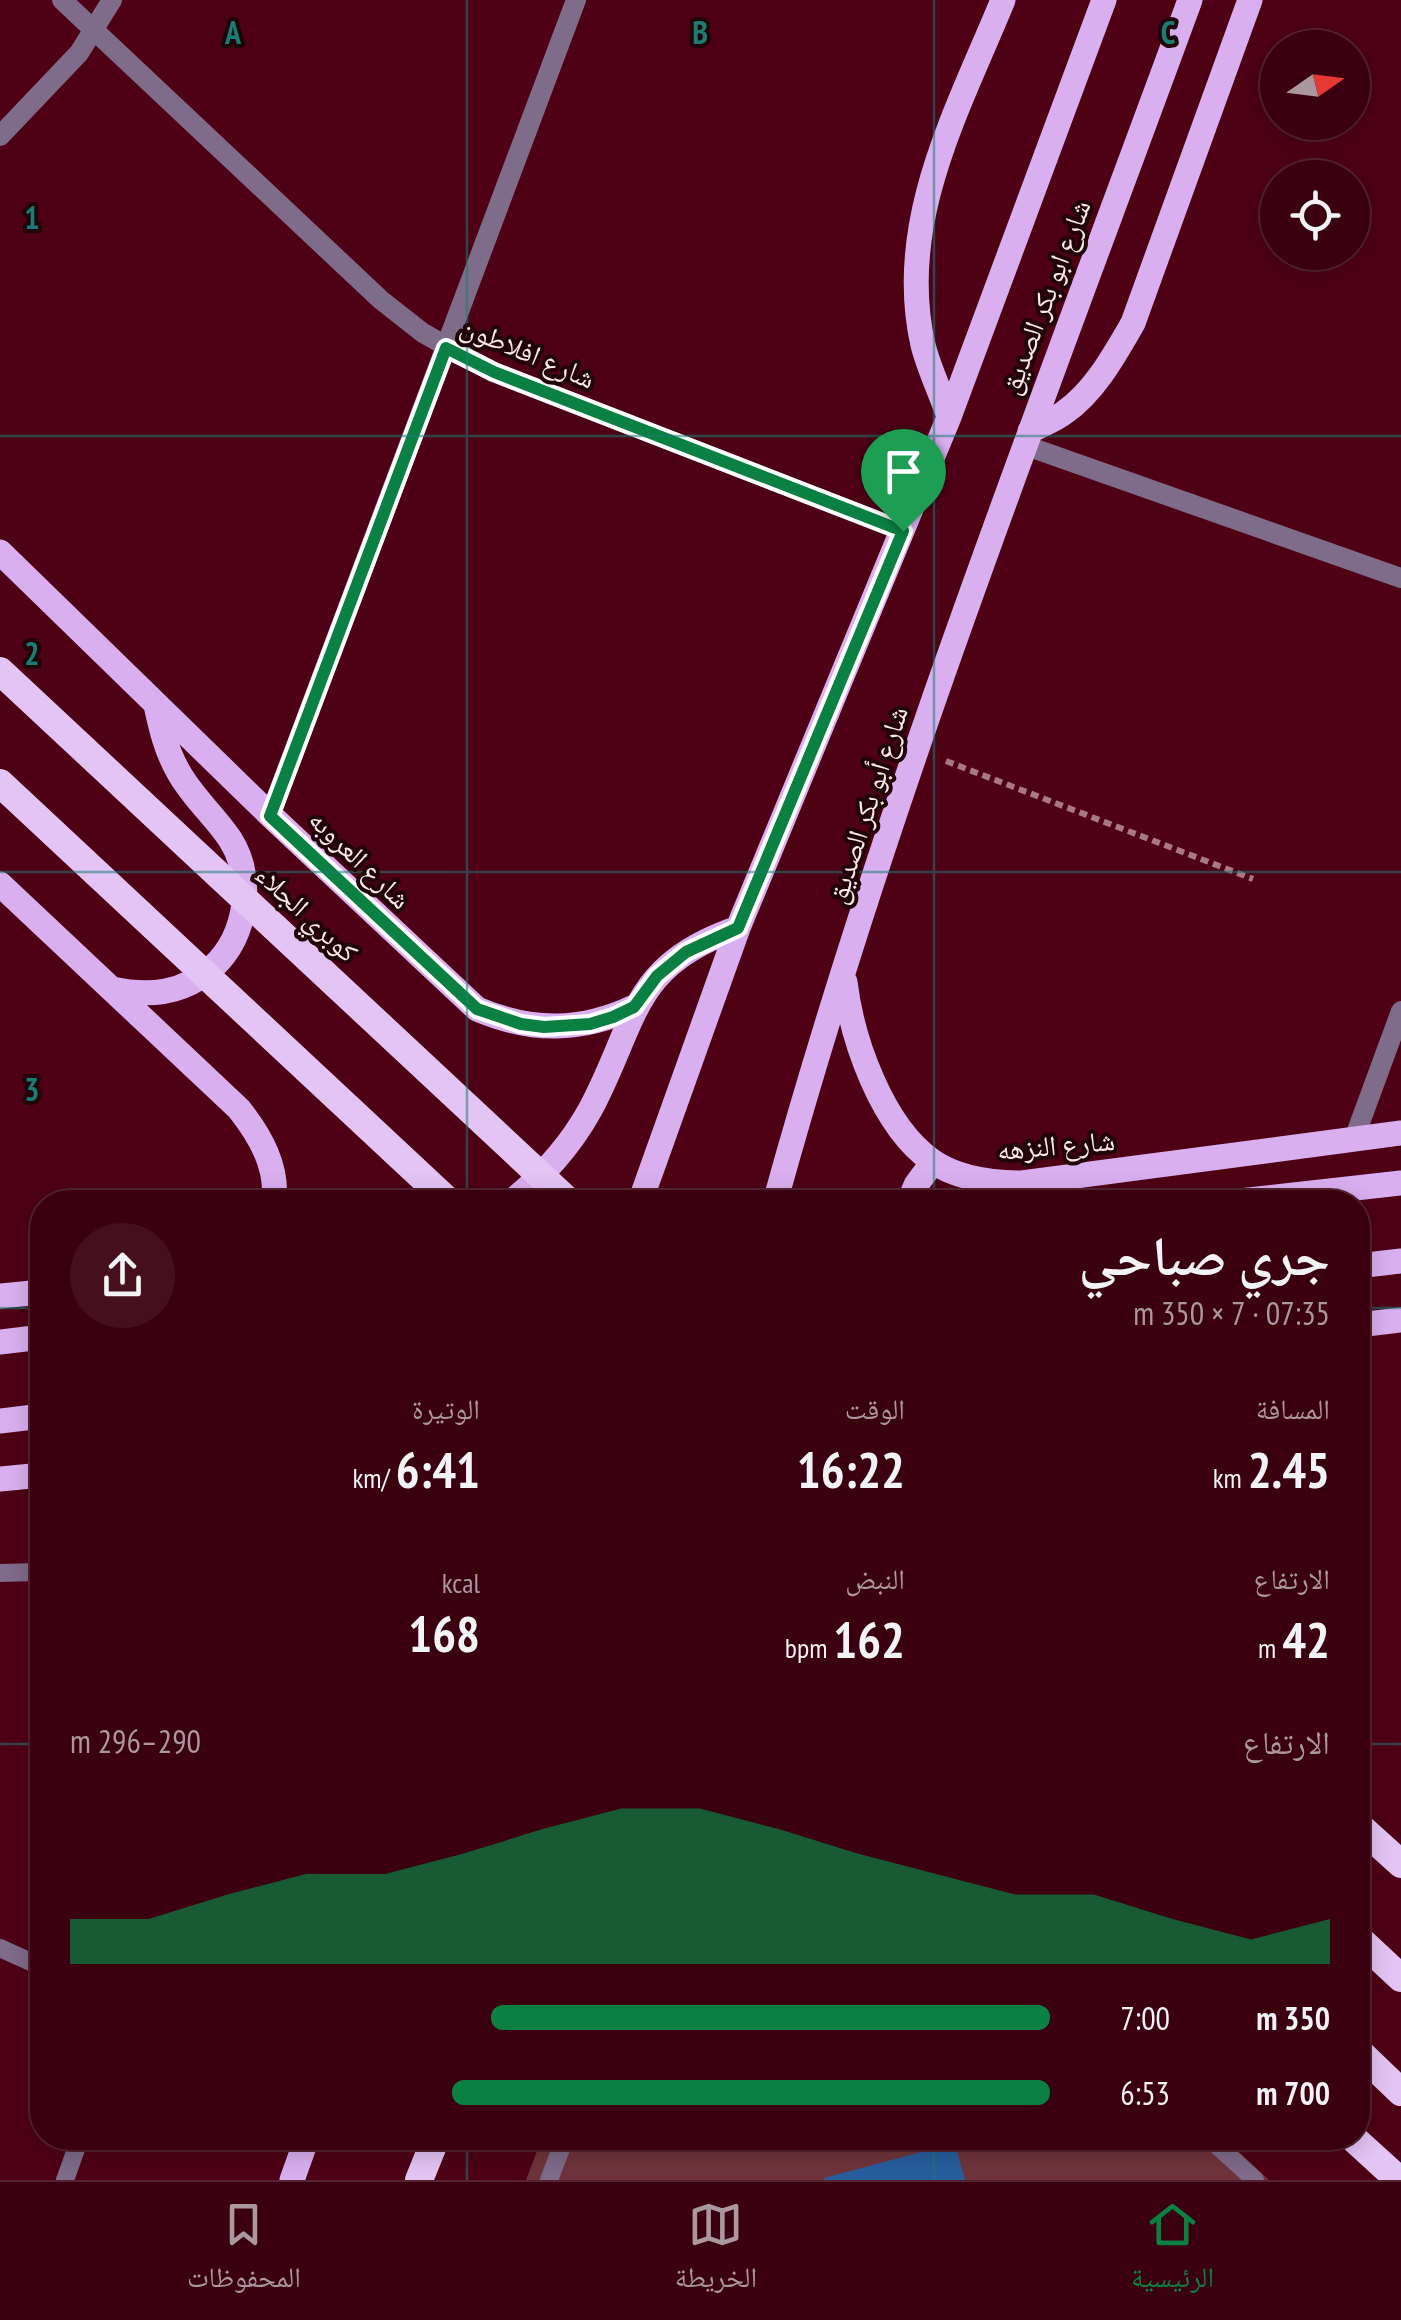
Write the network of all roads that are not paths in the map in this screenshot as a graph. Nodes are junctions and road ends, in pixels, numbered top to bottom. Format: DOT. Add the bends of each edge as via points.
graph roads {
  1 [pos="62,0"];
  2 [pos="112,0"];
  3 [pos="576,0"];
  4 [pos="1003,0"];
  5 [pos="1104,0"];
  6 [pos="1190,0"];
  7 [pos="1250,0"];
  8 [pos="95,31"];
  9 [pos="0,136"];
  10 [pos="446,348"];
  11 [pos="949,417"];
  12 [pos="1027,438"];
  13 [pos="903,531"];
  14 [pos="0,552"];
  15 [pos="1401,578"];
  16 [pos="0,672"];
  17 [pos="156,705"];
  18 [pos="0,783"];
  19 [pos="270,816"];
  20 [pos="0,884"];
  21 [pos="738,928"];
  22 [pos="844,972"];
  23 [pos="112,989"];
  24 [pos="634,1007"];
  25 [pos="1401,1010"];
  26 [pos="1401,1133"];
  27 [pos="1354,1139"];
  28 [pos="933,1162"];
  29 [pos="1401,1183"];
  30 [pos="274,1190"];
  31 [pos="436,1190"];
  32 [pos="525,1190"];
  33 [pos="556,1190"];
  34 [pos="644,1190"];
  35 [pos="780,1190"];
  36 [pos="914,1190"];
  37 [pos="1338,1190"];
  38 [pos="1401,1261"];
  39 [pos="1370,1265"];
  40 [pos="30,1293"];
  41 [pos="0,1296"];
  42 [pos="1401,1320"];
  43 [pos="1370,1324"];
  44 [pos="30,1338"];
  45 [pos="0,1342"];
  46 [pos="30,1417"];
  47 [pos="0,1421"];
  48 [pos="30,1476"];
  49 [pos="0,1480"];
  50 [pos="30,1572"];
  51 [pos="0,1573"];
  52 [pos="1370,1836"];
  53 [pos="1401,1864"];
  54 [pos="0,1948"];
  55 [pos="1370,1949"];
  56 [pos="30,1962"];
  57 [pos="1401,1978"];
  58 [pos="1370,2062"];
  59 [pos="1401,2092"];
  60 [pos="75,2150"];
  61 [pos="303,2150"];
  62 [pos="431,2150"];
  63 [pos="560,2150"];
  64 [pos="1222,2150"];
  65 [pos="1366,2150"];
  66 [pos="64,2180"];
  67 [pos="292,2180"];
  68 [pos="419,2180"];
  69 [pos="549,2180"];
  70 [pos="1254,2180"];
  71 [pos="1399,2180"];
  1 -- 8 [label="street, شارع افلاطون"];
  2 -- 8 [label="street"];
  3 -- 10 [label="street"];
  4 -- 11 [label="main road" via="932,175 921,224 920,324"];
  5 -- 11 [label="main road, شارع ابو بكر الصديق"];
  6 -- 12 [label="main road, شارع ابو بكر الصديق"];
  7 -- 12 [label="main road, شارع ابو بكر الصديق" via="1133,323 1079,399"];
  8 -- 9 [label="street"];
  8 -- 10 [label="street, شارع افلاطون" via="380,300"];
  10 -- 13 [label="street, شارع افلاطون"];
  10 -- 19 [label="street"];
  11 -- 13 [label="main road, شارع ابو بكر الصديق"];
  12 -- 15 [label="street"];
  12 -- 22 [label="main road, شارع أبو بكر الصديق"];
  13 -- 21 [label="main road, شارع ابو بكر الصديق"];
  14 -- 17 [label="main road, شارع العروبه"];
  16 -- 33 [label="highway, كوبري الجلاء, bridge"];
  17 -- 19 [label="main road, شارع العروبه"];
  17 -- 23 [label="main road" via="178,772 232,842 244,907 229,948 197,980 155,994"];
  18 -- 31 [label="highway, bridge"];
  19 -- 24 [label="main road, شارع العروبه" via="477,1009 521,1024 568,1027"];
  20 -- 23 [label="main road"];
  21 -- 24 [label="main road" via="686,952"];
  21 -- 34 [label="main road, شارع ابو بكر الصديق"];
  22 -- 28 [label="main road, شارع النزهه" via="869,1070 904,1133"];
  22 -- 35 [label="main road, شارع أبو بكر الصديق"];
  23 -- 30 [label="main road" via="252,1124"];
  24 -- 32 [label="main road" via="582,1124"];
  25 -- 27 [label="street"];
  26 -- 27 [label="main road, شارع النزهه"];
  27 -- 28 [label="main road, شارع النزهه" via="1022,1183 978,1180"];
  28 -- 36 [label="main road"];
  29 -- 37 [label="main road"];
  38 -- 39 [label="main road"];
  40 -- 41 [label="main road"];
  42 -- 43 [label="main road"];
  44 -- 45 [label="main road"];
  46 -- 47 [label="main road"];
  48 -- 49 [label="main road"];
  50 -- 51 [label="lane"];
  52 -- 53 [label="highway"];
  54 -- 56 [label="lane"];
  55 -- 57 [label="highway"];
  58 -- 59 [label="highway"];
  60 -- 66 [label="lane"];
  61 -- 67 [label="main road"];
  62 -- 68 [label="highway"];
  63 -- 69 [label="lane"];
  64 -- 70 [label="lane"];
  65 -- 71 [label="highway"];
}
